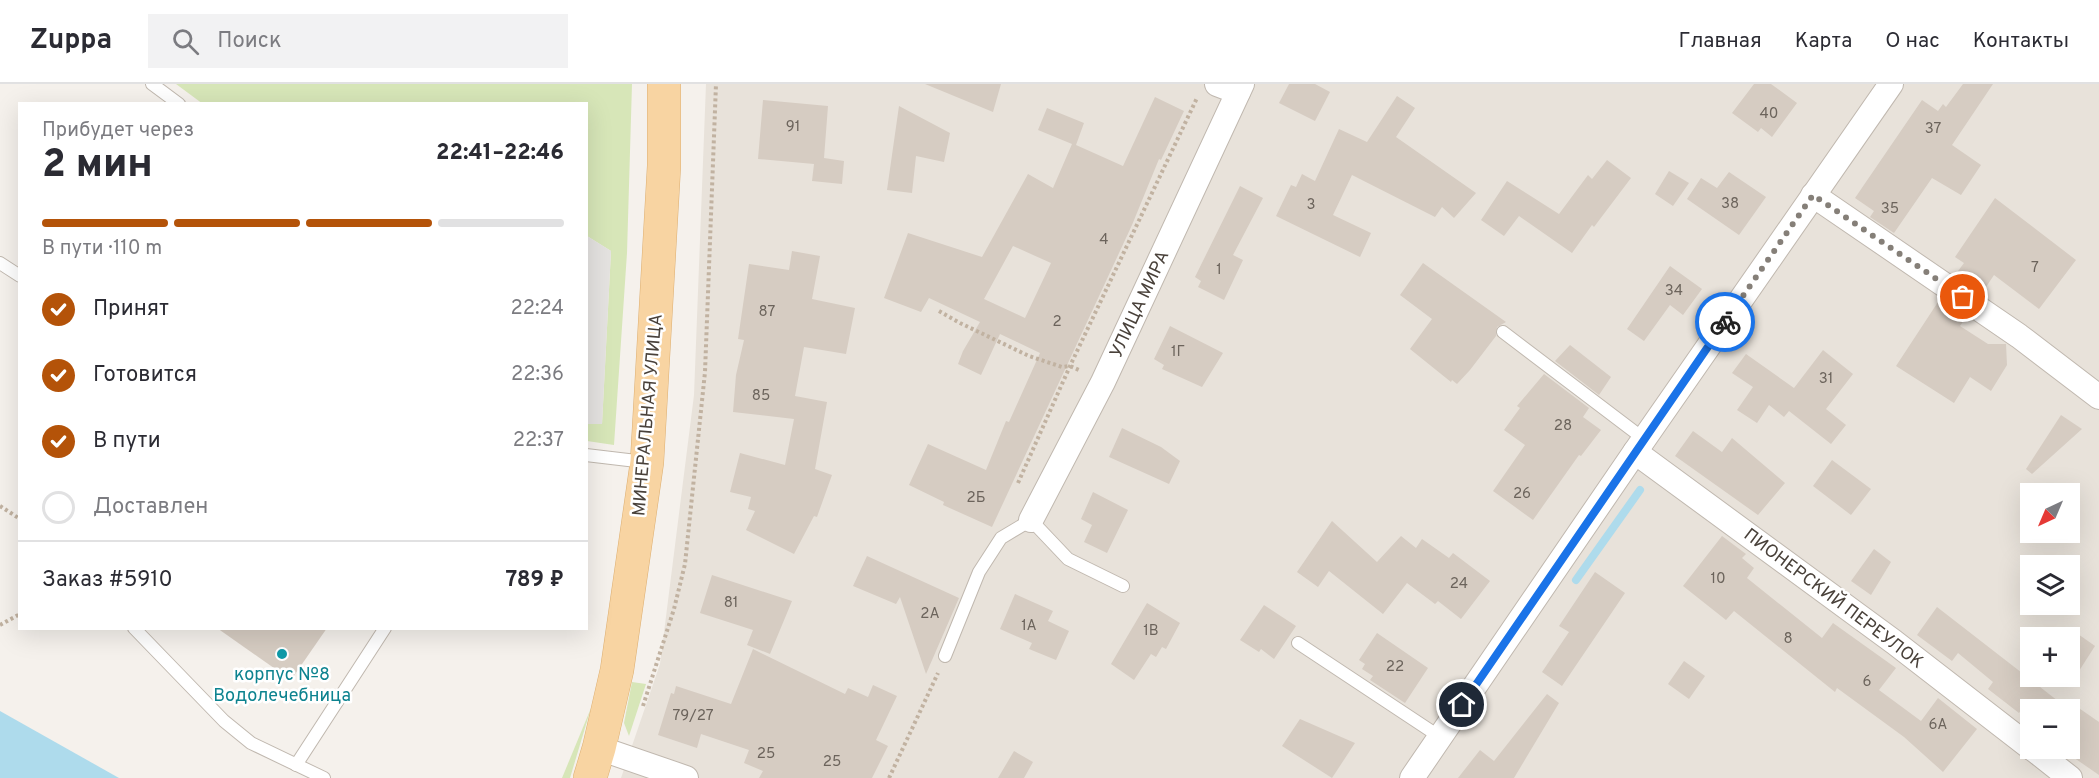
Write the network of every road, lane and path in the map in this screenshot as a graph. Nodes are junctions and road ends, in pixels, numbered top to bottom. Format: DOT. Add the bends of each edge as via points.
graph roads {
  1 [pos="152,84"];
  2 [pos="664,84"];
  3 [pos="716,84"];
  4 [pos="1891,84"];
  5 [pos="1224,88"];
  6 [pos="176,102"];
  7 [pos="1813,195"];
  8 [pos="0,263"];
  9 [pos="18,275"];
  10 [pos="939,311"];
  11 [pos="1503,332"];
  12 [pos="1062,367"];
  13 [pos="2099,397"];
  14 [pos="1640,445"];
  15 [pos="588,454"];
  16 [pos="647,462"];
  17 [pos="1017,485"];
  18 [pos="0,506"];
  19 [pos="18,518"];
  20 [pos="1031,520"];
  21 [pos="1123,586"];
  22 [pos="18,615"];
  23 [pos="0,625"];
  24 [pos="136,630"];
  25 [pos="384,630"];
  26 [pos="1298,643"];
  27 [pos="945,656"];
  28 [pos="640,712"];
  29 [pos="1440,737"];
  30 [pos="2020,740"];
  31 [pos="2045,759"];
  32 [pos="595,763"];
  33 [pos="296,765"];
  34 [pos="324,778"];
  35 [pos="686,778"];
  36 [pos="889,778"];
  37 [pos="1412,778"];
  38 [pos="2070,778"];
  1 -- 6 [label="lane"];
  2 -- 16 [label="main road, МИНЕРАЛЬНАЯ УЛИЦА" via="664,166"];
  3 -- 28 [label="path" via="705,372 685,564"];
  4 -- 7 [label="street"];
  5 -- 17 [label="path" via="1070,366"];
  5 -- 20 [label="street, УЛИЦА МИРА" via="1103,382"];
  7 -- 13 [label="street" via="2019,336"];
  7 -- 14 [label="street"];
  8 -- 9 [label="lane"];
  10 -- 12 [label="path" via="1029,356"];
  11 -- 14 [label="lane"];
  14 -- 29 [label="street"];
  14 -- 30 [label="street, ПИОНЕРСКИЙ ПЕРЕУЛОК"];
  15 -- 16 [label="lane"];
  16 -- 32 [label="main road, МИНЕРАЛЬНАЯ УЛИЦА" via="617,670"];
  18 -- 19 [label="path"];
  20 -- 21 [label="lane" via="1068,559"];
  20 -- 27 [label="lane" via="1001,538 979,572"];
  22 -- 23 [label="path"];
  24 -- 33 [label="lane" via="250,743"];
  25 -- 33 [label="lane"];
  26 -- 29 [label="lane"];
  27 -- 36 [label="path"];
  29 -- 37 [label="street"];
  31 -- 38 [label="street, ПИОНЕРСКИЙ ПЕРЕУЛОК"];
  32 -- 35 [label="street"];
  33 -- 34 [label="lane"];
}
